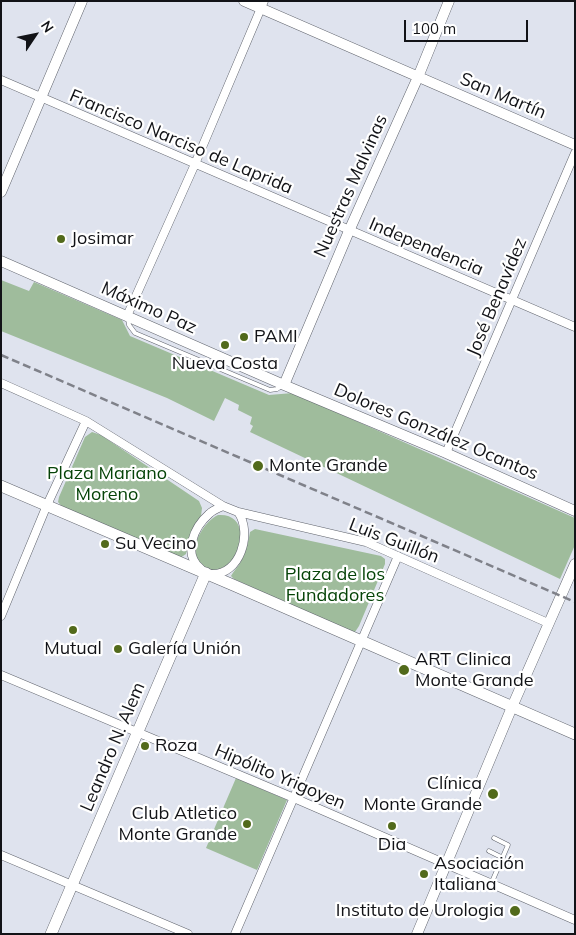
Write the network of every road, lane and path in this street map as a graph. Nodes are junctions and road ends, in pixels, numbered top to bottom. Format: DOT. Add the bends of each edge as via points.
graph roads {
  1 [pos="82,1"];
  2 [pos="244,1"];
  3 [pos="450,1"];
  4 [pos="262,5"];
  5 [pos="418,77"];
  6 [pos="1,80"];
  7 [pos="42,98"];
  8 [pos="575,145"];
  9 [pos="575,153"];
  10 [pos="195,164"];
  11 [pos="1,192"];
  12 [pos="349,230"];
  13 [pos="1,260"];
  14 [pos="512,300"];
  15 [pos="127,316"];
  16 [pos="575,327"];
  17 [pos="1,383"];
  18 [pos="284,385"];
  19 [pos="86,421"];
  20 [pos="446,453"];
  21 [pos="1,486"];
  22 [pos="47,505"];
  23 [pos="223,506"];
  24 [pos="575,511"];
  25 [pos="238,512"];
  26 [pos="398,556"];
  27 [pos="575,564"];
  28 [pos="206,573"];
  29 [pos="1,616"];
  30 [pos="548,623"];
  31 [pos="361,641"];
  32 [pos="1,675"];
  33 [pos="512,708"];
  34 [pos="137,734"];
  35 [pos="575,734"];
  36 [pos="294,798"];
  37 [pos="494,838"];
  38 [pos="489,851"];
  39 [pos="1,855"];
  40 [pos="503,858"];
  41 [pos="447,865"];
  42 [pos="491,884"];
  43 [pos="72,885"];
  44 [pos="575,920"];
  45 [pos="51,934"];
  46 [pos="188,934"];
  47 [pos="235,934"];
  48 [pos="417,934"];
  1 -- 7 [label="street"];
  2 -- 4 [label="street, San Martín"];
  3 -- 5 [label="street, Nuestras Malvinas"];
  4 -- 5 [label="street, San Martín"];
  4 -- 10 [label="street"];
  5 -- 8 [label="street, San Martín"];
  5 -- 12 [label="street, Nuestras Malvinas"];
  6 -- 7 [label="street, Francisco Narciso de Laprida"];
  7 -- 10 [label="street, Francisco Narciso de Laprida"];
  7 -- 11 [label="street"];
  9 -- 14 [label="street, José Benavídez"];
  10 -- 12 [label="street, Francisco Narciso de Laprida"];
  10 -- 15 [label="street"];
  12 -- 14 [label="street, Independencia"];
  12 -- 18 [label="street, Nuestras Malvinas"];
  13 -- 15 [label="street, Máximo Paz"];
  14 -- 16 [label="street, Independencia"];
  14 -- 20 [label="street, José Benavídez"];
  15 -- 18 [label="street, Máximo Paz"];
  17 -- 19 [label="street, Luis Guillón"];
  18 -- 20 [label="street, Dolores González Ocantos"];
  19 -- 22 [label="street"];
  19 -- 23 [label="street, Luis Guillón"];
  20 -- 24 [label="street, Dolores González Ocantos"];
  21 -- 22 [label="main road"];
  22 -- 28 [label="main road"];
  22 -- 29 [label="street"];
  23 -- 25 [label="street, Luis Guillón"];
  23 -- 28 [label="street" via="205,518 192,540 192,557 196,566"];
  25 -- 26 [label="street, Luis Guillón" via="366,542"];
  25 -- 28 [label="street" via="245,532 242,551 224,572"];
  26 -- 30 [label="street, Luis Guillón"];
  26 -- 31 [label="street"];
  27 -- 30 [label="street"];
  28 -- 31 [label="main road"];
  28 -- 34 [label="main road, Leandro N. Alem"];
  30 -- 33 [label="street"];
  31 -- 33 [label="main road"];
  31 -- 36 [label="street"];
  32 -- 34 [label="street, Hipólito Yrigoyen"];
  33 -- 35 [label="main road"];
  33 -- 41 [label="street"];
  34 -- 36 [label="street, Hipólito Yrigoyen"];
  34 -- 43 [label="main road, Leandro N. Alem"];
  36 -- 41 [label="street, Hipólito Yrigoyen"];
  36 -- 47 [label="street"];
  37 -- 40 [label="lane" via="508,845"];
  38 -- 40 [label="lane"];
  39 -- 43 [label="street"];
  40 -- 42 [label="lane"];
  41 -- 42 [label="street, Hipólito Yrigoyen"];
  41 -- 48 [label="street"];
  42 -- 44 [label="street, Hipólito Yrigoyen"];
  43 -- 45 [label="main road, Leandro N. Alem"];
  43 -- 46 [label="street"];
}
